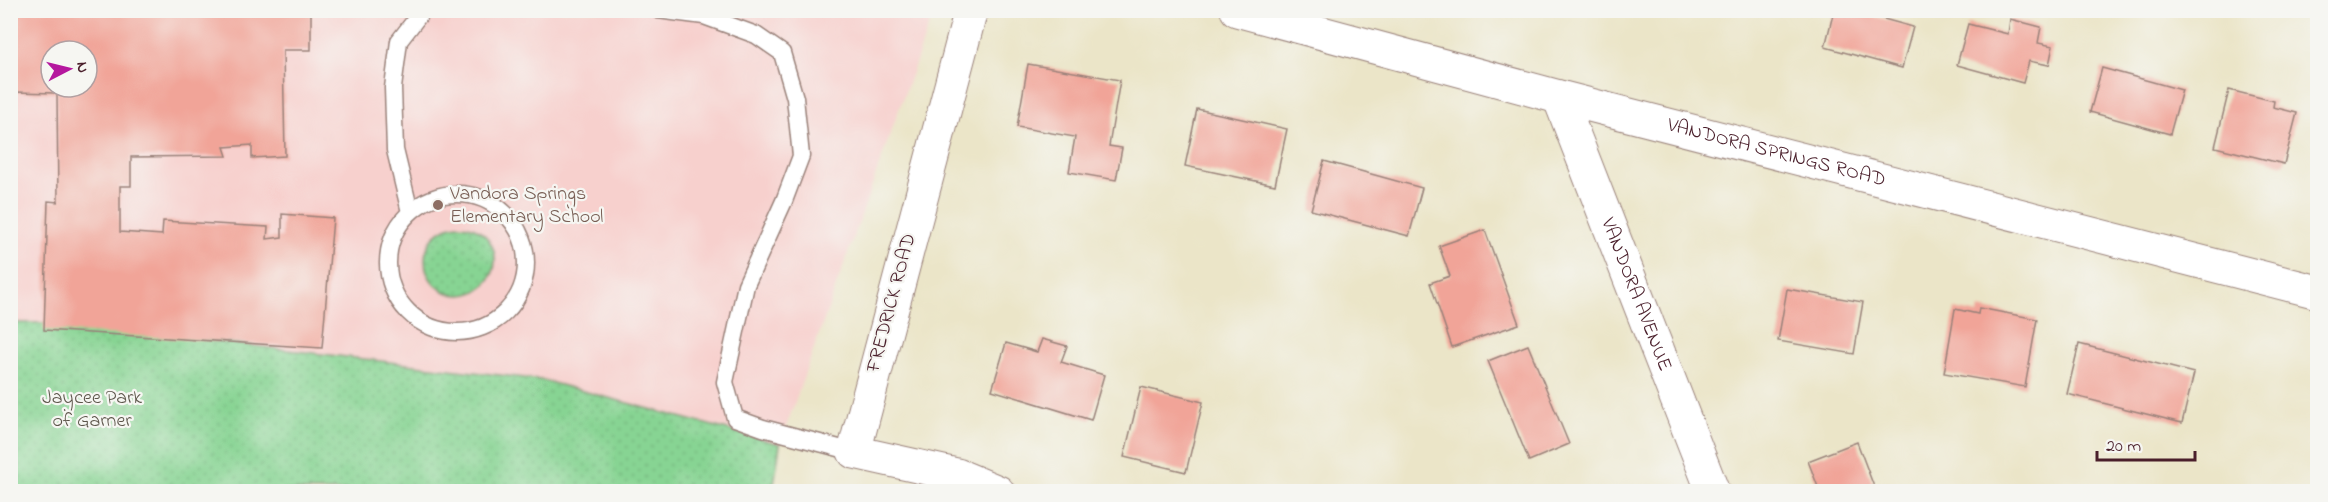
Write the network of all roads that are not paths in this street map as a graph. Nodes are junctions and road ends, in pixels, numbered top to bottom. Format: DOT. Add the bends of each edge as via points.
graph roads {
  1 [pos="423,10"];
  2 [pos="658,10"];
  3 [pos="971,10"];
  4 [pos="1237,10"];
  5 [pos="1312,20"];
  6 [pos="1559,97"];
  7 [pos="410,212"];
  8 [pos="2318,292"];
  9 [pos="854,452"];
  10 [pos="998,492"];
  11 [pos="1713,492"];
  1 -- 7 [label="lane" via="399,41 393,88 395,150"];
  2 -- 9 [label="lane" via="704,16 756,35 782,53 795,98 801,156 746,285 725,382 735,418"];
  3 -- 9 [label="street, FREDRICK ROAD"];
  4 -- 5 [label="street, VANDORA SPRINGS ROAD"];
  5 -- 6 [label="street, VANDORA SPRINGS ROAD"];
  6 -- 8 [label="street, VANDORA SPRINGS ROAD"];
  6 -- 11 [label="street, VANDORA AVENUE"];
  7 -- 7 [label="lane" via="396,230 388,251 388,275 395,297 410,315 429,327 452,333 474,331 495,322 512,306 525,275 523,241 512,220 495,205 474,196 451,194 429,199"];
  9 -- 10 [label="street" via="957,475"];
}
